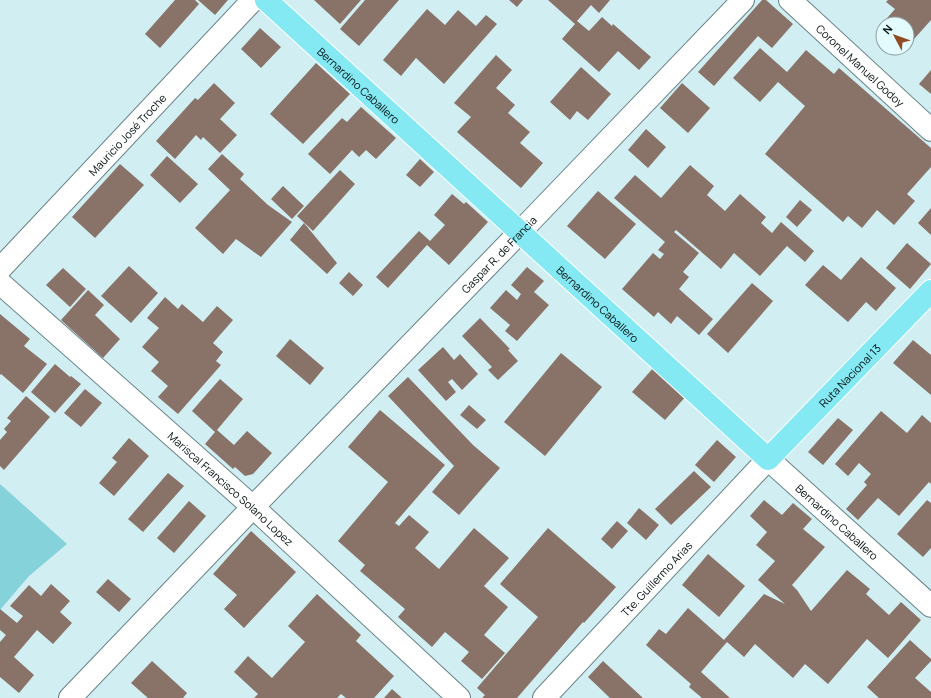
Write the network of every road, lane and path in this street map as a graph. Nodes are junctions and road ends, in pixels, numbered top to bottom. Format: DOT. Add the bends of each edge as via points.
graph roads {
  1 [pos="253,0"];
  2 [pos="266,0"];
  3 [pos="743,0"];
  4 [pos="790,0"];
  5 [pos="931,130"];
  6 [pos="520,232"];
  7 [pos="0,269"];
  8 [pos="0,283"];
  9 [pos="931,290"];
  10 [pos="768,459"];
  11 [pos="253,507"];
  12 [pos="931,606"];
  13 [pos="70,698"];
  14 [pos="459,698"];
  15 [pos="544,698"];
  1 -- 7 [label="street, Mauricio José Troche"];
  2 -- 6 [label="highway, Bernardino Caballero"];
  3 -- 6 [label="street, Gaspar R. de Francia"];
  4 -- 5 [label="street, Coronel Manuel Godoy"];
  6 -- 10 [label="highway, Bernardino Caballero"];
  6 -- 11 [label="street, Gaspar R. de Francia"];
  8 -- 11 [label="street, Mariscal Francisco Solano Lopez"];
  9 -- 10 [label="highway, Ruta Nacional 13"];
  10 -- 12 [label="street, Bernardino Caballero"];
  10 -- 15 [label="street, Tte. Guillermo Arias"];
  11 -- 13 [label="street, Gaspar R. de Francia"];
  11 -- 14 [label="street, Mariscal Francisco Solano Lopez"];
}
